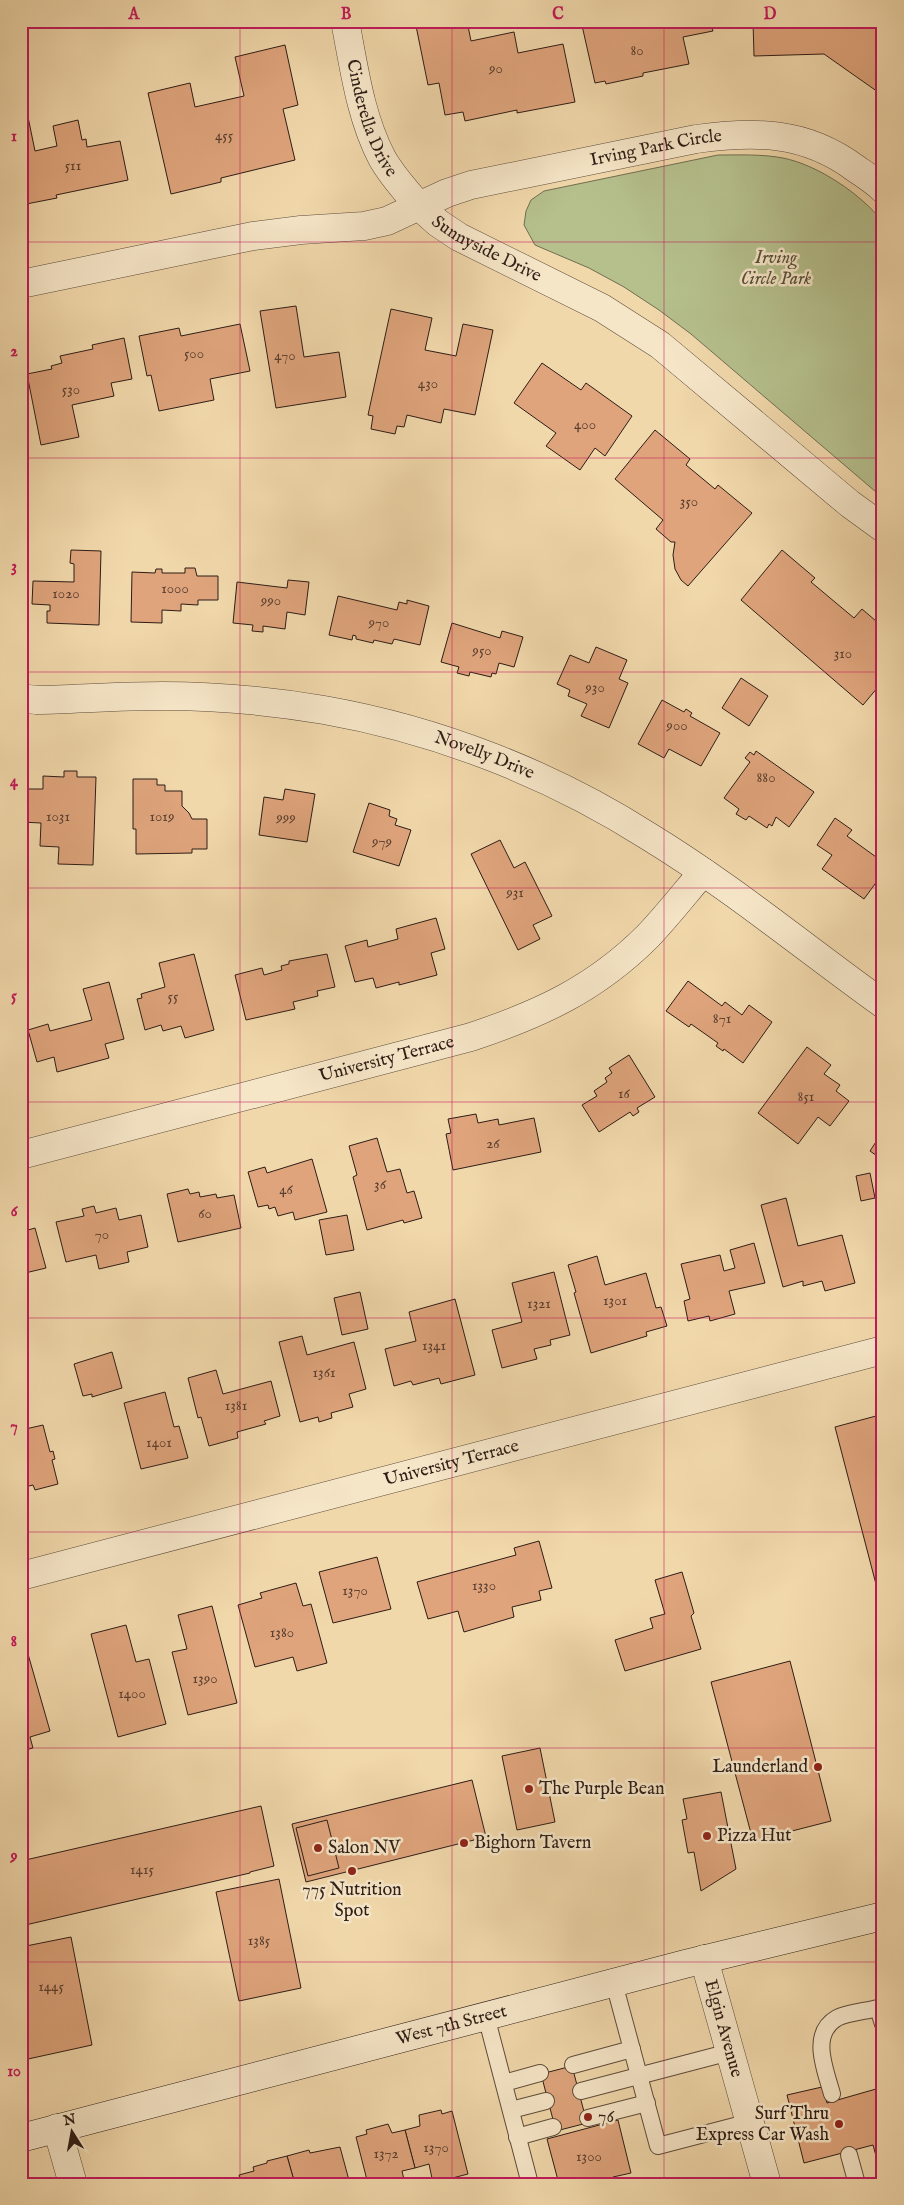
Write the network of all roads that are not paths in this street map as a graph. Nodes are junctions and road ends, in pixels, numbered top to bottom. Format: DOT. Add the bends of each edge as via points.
graph roads {
  1 [pos="345,21"];
  2 [pos="883,189"];
  3 [pos="420,206"];
  4 [pos="21,284"];
  5 [pos="883,528"];
  6 [pos="21,698"];
  7 [pos="703,872"];
  8 [pos="883,1004"];
  9 [pos="21,1155"];
  10 [pos="883,1350"];
  11 [pos="21,1576"];
  12 [pos="883,1916"];
  13 [pos="704,1959"];
  14 [pos="614,1983"];
  15 [pos="881,2007"];
  16 [pos="486,2016"];
  17 [pos="883,2024"];
  18 [pos="632,2049"];
  19 [pos="730,2052"];
  20 [pos="573,2065"];
  21 [pos="540,2073"];
  22 [pos="639,2076"];
  23 [pos="504,2083"];
  24 [pos="581,2091"];
  25 [pos="832,2094"];
  26 [pos="546,2101"];
  27 [pos="647,2103"];
  28 [pos="510,2110"];
  29 [pos="588,2118"];
  30 [pos="750,2122"];
  31 [pos="57,2128"];
  32 [pos="553,2128"];
  33 [pos="517,2137"];
  34 [pos="21,2138"];
  35 [pos="849,2155"];
  36 [pos="73,2184"];
  37 [pos="530,2184"];
  38 [pos="767,2184"];
  39 [pos="857,2184"];
  1 -- 3 [label="street, Cinderella Drive" via="370,130 382,158"];
  2 -- 3 [label="street, Irving Park Circle" via="836,154 815,144 792,138 734,134 471,185"];
  3 -- 4 [label="street, Sunnyside Drive" via="387,221 364,226 253,236"];
  3 -- 5 [label="street, Sunnyside Drive" via="459,238 602,308 660,345"];
  6 -- 7 [label="street, Novelly Drive" via="215,698 324,710 379,722 495,759 548,781 603,809"];
  7 -- 8 [label="street, Novelly Drive"];
  7 -- 9 [label="street, University Terrace" via="648,936 610,969 564,1000 523,1019 471,1037"];
  10 -- 11 [label="street, University Terrace"];
  12 -- 13 [label="street, West 7th Street"];
  13 -- 14 [label="street, West 7th Street"];
  13 -- 19 [label="street, Elgin Avenue"];
  14 -- 16 [label="street, West 7th Street"];
  14 -- 18 [label="lane"];
  15 -- 17 [label="lane"];
  15 -- 25 [label="lane" via="836,2018 822,2034 821,2053"];
  16 -- 23 [label="lane"];
  16 -- 31 [label="street, West 7th Street"];
  18 -- 20 [label="lane"];
  18 -- 22 [label="lane"];
  19 -- 22 [label="lane"];
  19 -- 30 [label="street, Elgin Avenue"];
  21 -- 23 [label="lane"];
  22 -- 24 [label="lane"];
  22 -- 27 [label="lane"];
  23 -- 28 [label="lane"];
  26 -- 28 [label="lane"];
  27 -- 29 [label="lane"];
  27 -- 30 [label="lane" via="658,2146"];
  28 -- 33 [label="lane"];
  30 -- 38 [label="street, Elgin Avenue"];
  31 -- 34 [label="street, West 7th Street"];
  31 -- 36 [label="street"];
  32 -- 33 [label="lane"];
  33 -- 37 [label="lane"];
  35 -- 39 [label="lane"];
}
